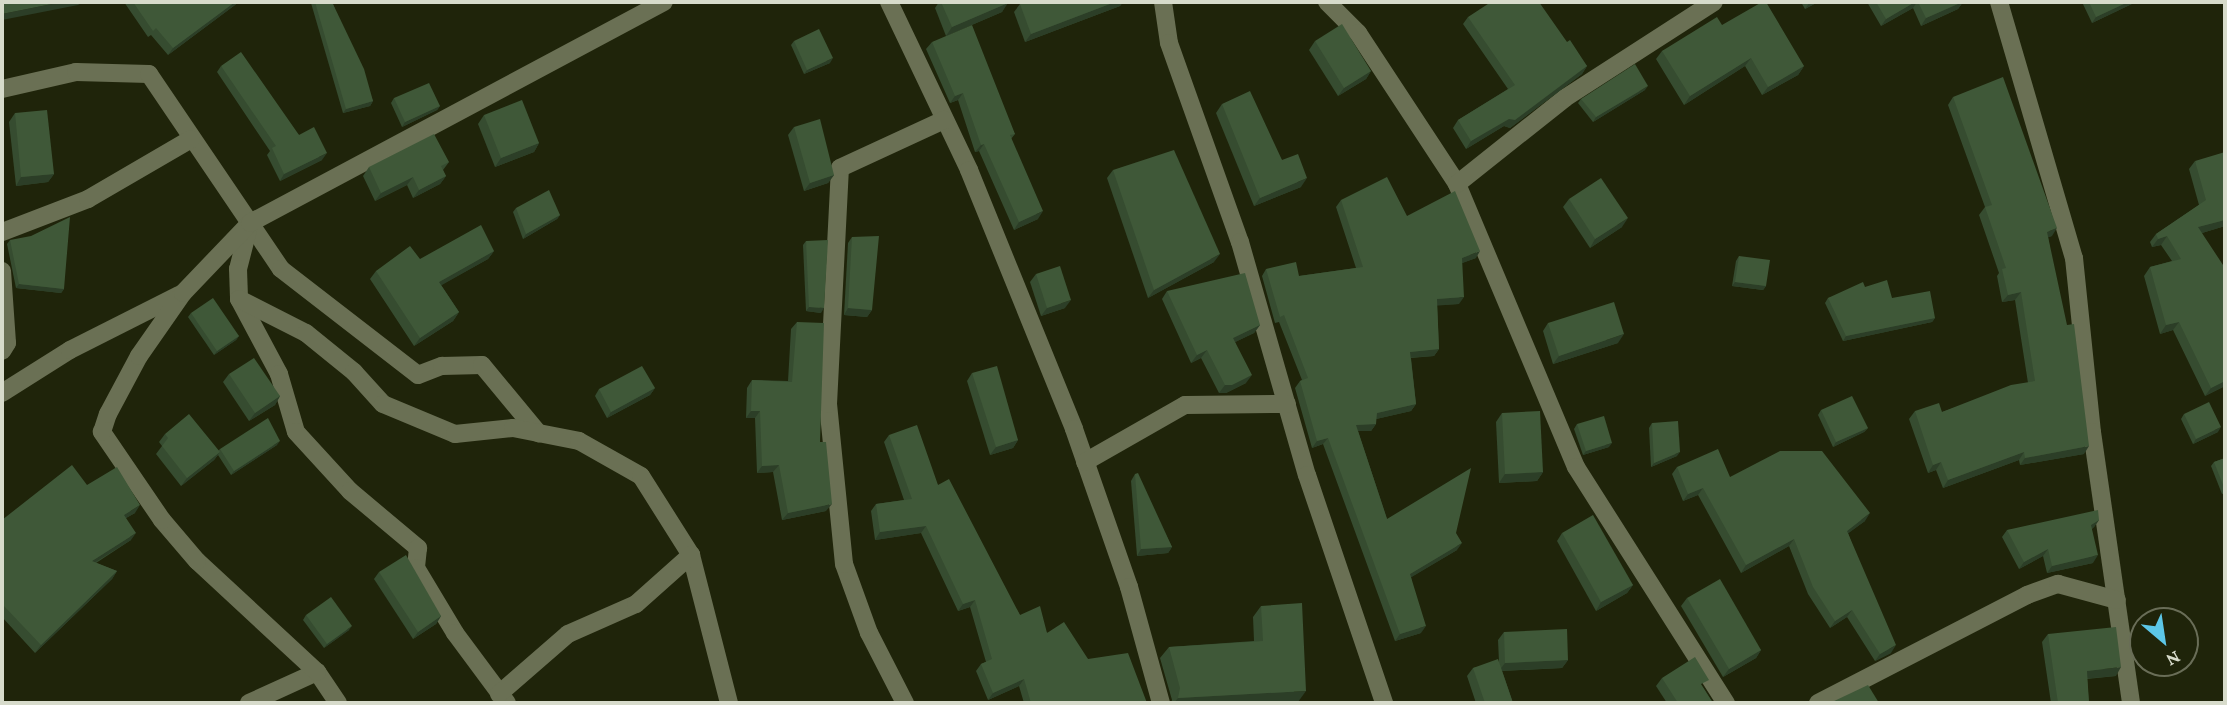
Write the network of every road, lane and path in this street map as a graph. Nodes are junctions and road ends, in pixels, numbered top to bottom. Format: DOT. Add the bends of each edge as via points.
graph roads {
  1 [pos="664,2"];
  2 [pos="888,2"];
  3 [pos="1163,2"];
  4 [pos="1327,2"];
  5 [pos="1714,2"];
  6 [pos="1999,2"];
  7 [pos="2,89"];
  8 [pos="944,120"];
  9 [pos="191,139"];
  10 [pos="1457,184"];
  11 [pos="250,223"];
  12 [pos="2,232"];
  13 [pos="2,271"];
  14 [pos="183,293"];
  15 [pos="239,299"];
  16 [pos="2,351"];
  17 [pos="2,393"];
  18 [pos="1287,404"];
  19 [pos="539,434"];
  20 [pos="1085,462"];
  21 [pos="691,555"];
  22 [pos="2117,600"];
  23 [pos="317,672"];
  24 [pos="503,699"];
  25 [pos="249,703"];
  26 [pos="338,703"];
  27 [pos="729,703"];
  28 [pos="905,703"];
  29 [pos="1161,703"];
  30 [pos="1384,703"];
  31 [pos="1727,703"];
  32 [pos="1818,703"];
  33 [pos="2130,703"];
  1 -- 11 [label="street"];
  2 -- 8 [label="street"];
  3 -- 18 [label="street" via="1169,43 1240,242"];
  4 -- 10 [label="street" via="1357,33"];
  5 -- 10 [label="street" via="1565,98"];
  6 -- 22 [label="street" via="2074,258 2092,432"];
  7 -- 9 [label="street" via="76,72 149,74"];
  8 -- 20 [label="street" via="969,170"];
  8 -- 28 [label="street" via="840,169 828,404 844,564 869,633"];
  9 -- 11 [label="street"];
  9 -- 12 [label="street" via="88,199"];
  10 -- 31 [label="street" via="1576,467"];
  11 -- 14 [label="street"];
  11 -- 15 [label="street" via="238,269"];
  11 -- 19 [label="street" via="281,269 418,375 442,366 482,365"];
  13 -- 16 [label="street" via="7,343"];
  14 -- 17 [label="street" via="70,350"];
  14 -- 23 [label="street" via="139,356 102,432 162,520 197,561"];
  15 -- 19 [label="street" via="306,333 354,372 383,404 455,434 513,428"];
  15 -- 24 [label="street" via="279,374 296,432 350,491 418,548 416,568"];
  18 -- 20 [label="street" via="1185,405"];
  18 -- 30 [label="street"];
  19 -- 21 [label="street" via="579,441 641,476"];
  20 -- 29 [label="street" via="1129,587"];
  21 -- 24 [label="street" via="636,604 568,634"];
  21 -- 27 [label="street"];
  22 -- 32 [label="street" via="2058,584 2027,594"];
  22 -- 33 [label="street"];
  23 -- 25 [label="street"];
  23 -- 26 [label="street"];
}
